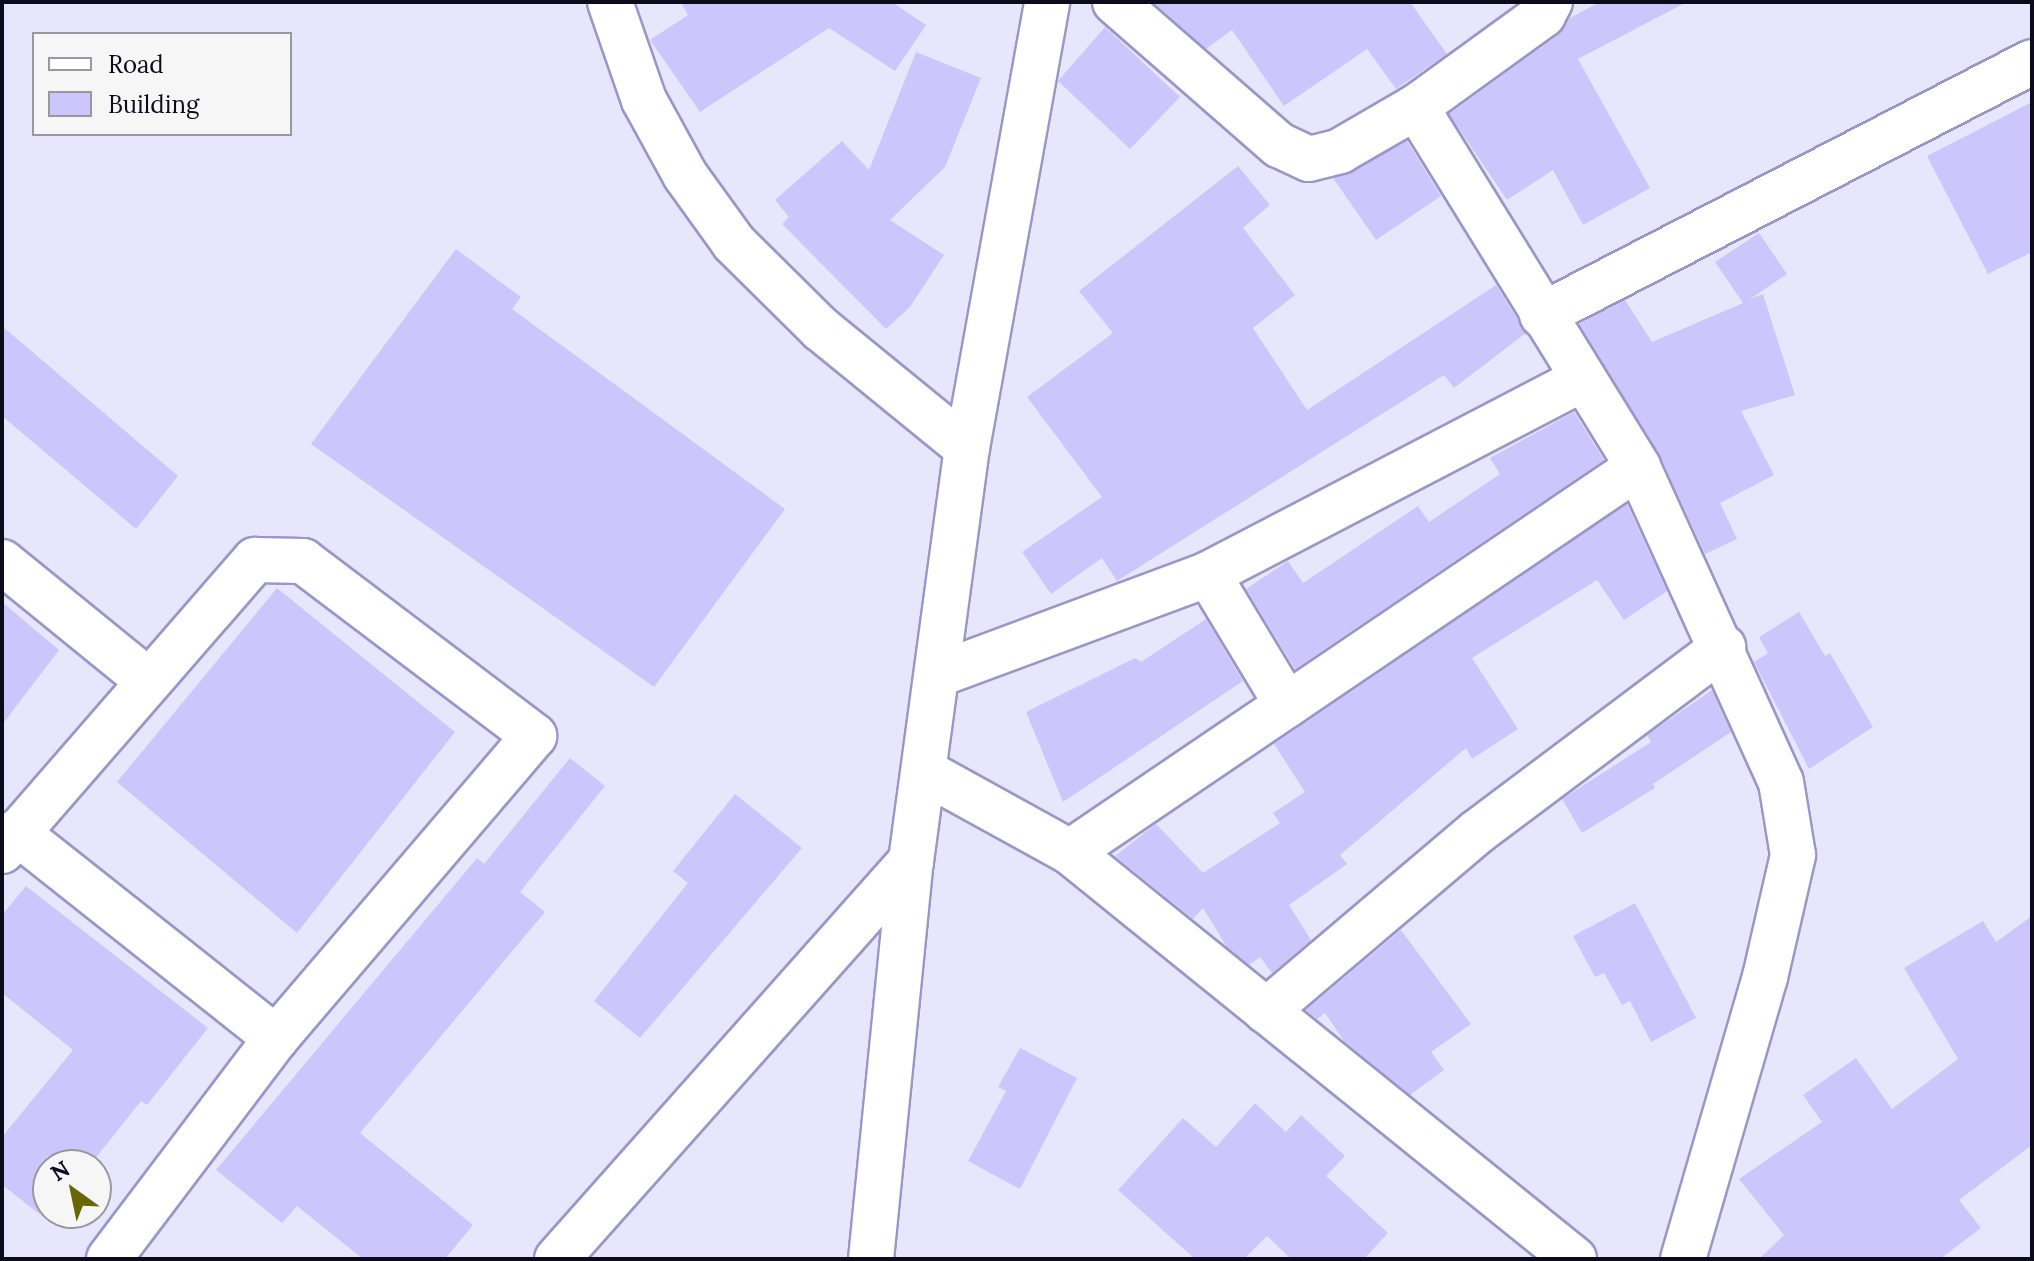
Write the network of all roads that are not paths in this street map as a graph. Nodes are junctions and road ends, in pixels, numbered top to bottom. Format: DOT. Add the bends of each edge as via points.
graph roads {
  1 [pos="610,2"];
  2 [pos="1047,2"];
  3 [pos="1115,2"];
  4 [pos="1550,2"];
  5 [pos="2032,62"];
  6 [pos="1416,107"];
  7 [pos="1542,315"];
  8 [pos="1581,380"];
  9 [pos="967,448"];
  10 [pos="1638,467"];
  11 [pos="2,562"];
  12 [pos="1208,574"];
  13 [pos="1723,647"];
  14 [pos="937,675"];
  15 [pos="147,680"];
  16 [pos="1287,705"];
  17 [pos="925,772"];
  18 [pos="9,842"];
  19 [pos="1070,852"];
  20 [pos="911,861"];
  21 [pos="1266,1011"];
  22 [pos="276,1038"];
  23 [pos="109,1259"];
  24 [pos="557,1259"];
  25 [pos="871,1259"];
  26 [pos="1574,1259"];
  27 [pos="1683,1259"];
  1 -- 9 [label="street" via="644,100 685,175 734,243 821,329"];
  2 -- 9 [label="street"];
  3 -- 6 [label="street" via="1279,145 1309,159 1340,151"];
  4 -- 6 [label="street" via="1543,15"];
  5 -- 7 [label="street"];
  6 -- 7 [label="street"];
  7 -- 8 [label="street"];
  8 -- 10 [label="street"];
  8 -- 12 [label="street"];
  9 -- 14 [label="street"];
  10 -- 13 [label="street"];
  10 -- 16 [label="street"];
  11 -- 15 [label="street"];
  12 -- 14 [label="street"];
  12 -- 16 [label="street"];
  13 -- 21 [label="street" via="1477,832"];
  13 -- 27 [label="street" via="1781,782 1793,855 1765,977"];
  14 -- 17 [label="street"];
  15 -- 18 [label="street"];
  15 -- 22 [label="street" via="255,560 303,561 534,736"];
  16 -- 19 [label="street"];
  17 -- 19 [label="street"];
  17 -- 20 [label="street"];
  18 -- 22 [label="street"];
  19 -- 21 [label="street"];
  20 -- 24 [label="street"];
  20 -- 25 [label="street"];
  21 -- 26 [label="street"];
  22 -- 23 [label="street"];
}
